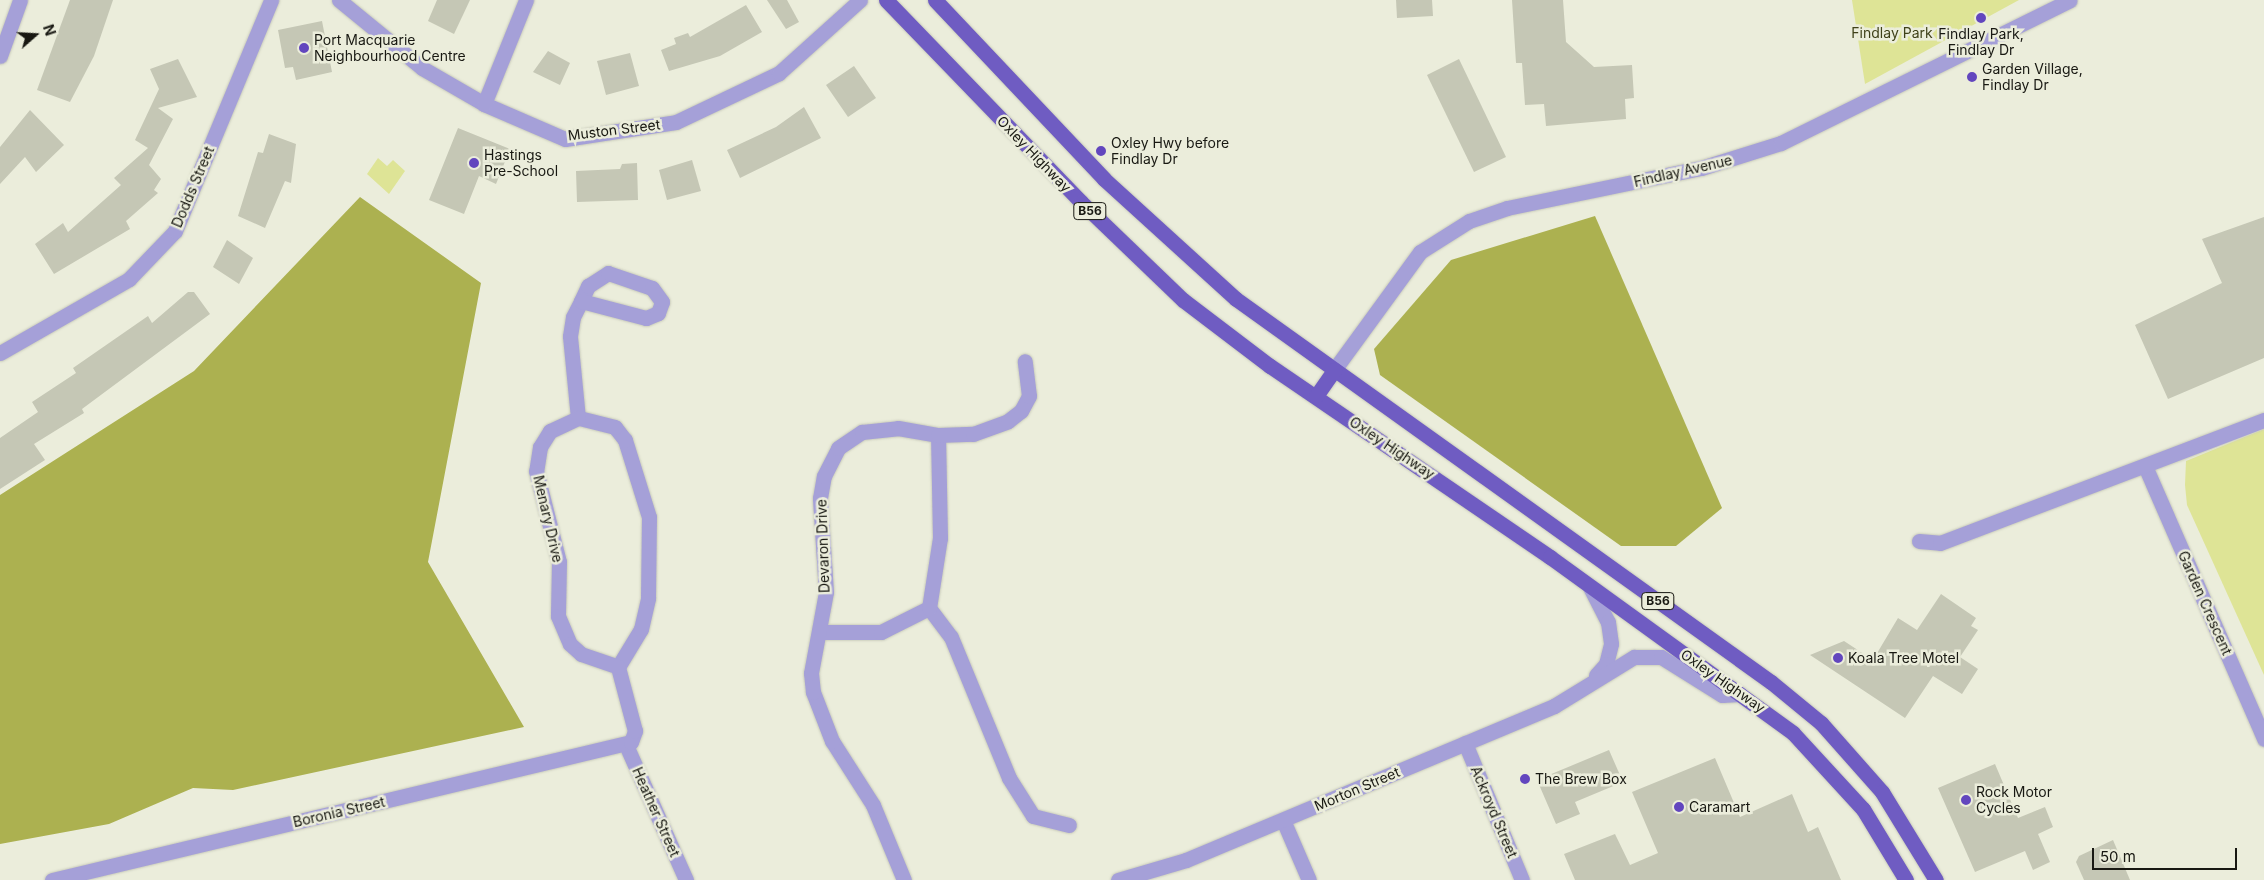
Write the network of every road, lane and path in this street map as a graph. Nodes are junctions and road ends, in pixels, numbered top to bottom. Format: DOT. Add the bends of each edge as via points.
graph roads {
  1 [pos="20,0"];
  2 [pos="270,0"];
  3 [pos="339,0"];
  4 [pos="526,0"];
  5 [pos="860,0"];
  6 [pos="886,0"];
  7 [pos="935,0"];
  8 [pos="2070,0"];
  9 [pos="0,56"];
  10 [pos="484,104"];
  11 [pos="581,301"];
  12 [pos="0,353"];
  13 [pos="1026,361"];
  14 [pos="1334,370"];
  15 [pos="1316,396"];
  16 [pos="578,418"];
  17 [pos="2264,420"];
  18 [pos="938,435"];
  19 [pos="2145,466"];
  20 [pos="1919,541"];
  21 [pos="1590,588"];
  22 [pos="930,608"];
  23 [pos="819,632"];
  24 [pos="618,667"];
  25 [pos="1589,684"];
  26 [pos="1740,694"];
  27 [pos="2264,739"];
  28 [pos="1465,743"];
  29 [pos="626,745"];
  30 [pos="1283,820"];
  31 [pos="1069,825"];
  32 [pos="52,880"];
  33 [pos="686,880"];
  34 [pos="904,880"];
  35 [pos="1121,880"];
  36 [pos="1309,880"];
  37 [pos="1522,880"];
  38 [pos="1906,880"];
  39 [pos="1936,880"];
  1 -- 9 [label="street"];
  2 -- 12 [label="street, Dodds Street" via="175,231 129,279"];
  3 -- 10 [label="street, Muston Street" via="422,68"];
  4 -- 10 [label="street"];
  5 -- 10 [label="street, Muston Street" via="779,73 676,122 565,139"];
  6 -- 15 [label="main road, Oxley Highway / B56" via="1135,256 1223,332"];
  7 -- 14 [label="main road, Oxley Highway / B56" via="1104,179 1180,251 1236,299"];
  8 -- 14 [label="street, Findlay Avenue" via="1781,143 1700,168 1507,208 1469,221 1420,252"];
  11 -- 11 [label="street" via="597,276 608,273 652,288 662,309 646,318"];
  11 -- 16 [label="street" via="570,336"];
  13 -- 18 [label="street, Devaron Drive" via="1029,396 1021,411 993,428"];
  14 -- 15 [label="main road"];
  14 -- 39 [label="main road, Oxley Highway / B56" via="1796,701 1873,780"];
  15 -- 21 [label="main road, Oxley Highway / B56"];
  16 -- 24 [label="street" via="615,427 625,440 649,517 648,598 641,629"];
  16 -- 24 [label="street, Menary Drive" via="550,431 540,447 536,470 559,562 558,616 570,644 581,654"];
  17 -- 19 [label="street"];
  18 -- 22 [label="street" via="940,538"];
  18 -- 23 [label="street, Devaron Drive" via="898,428 862,432 838,448 829,461 820,498 826,592"];
  19 -- 20 [label="street" via="1940,544"];
  19 -- 27 [label="street, Garden Crescent"];
  21 -- 25 [label="street, Morton Street" via="1608,622 1610,644 1606,664"];
  21 -- 26 [label="main road, Oxley Highway / B56"];
  22 -- 23 [label="street" via="882,632"];
  22 -- 31 [label="street" via="951,637 1009,778 1033,816"];
  23 -- 34 [label="street, Devaron Drive" via="811,673 819,711 832,741 873,805"];
  24 -- 29 [label="street" via="635,731"];
  25 -- 26 [label="street, Morton Street" via="1616,665 1650,655 1661,657 1722,695"];
  25 -- 28 [label="street, Morton Street" via="1554,706"];
  26 -- 38 [label="main road, Oxley Highway / B56" via="1794,733 1835,776 1879,832"];
  28 -- 30 [label="street, Morton Street"];
  28 -- 37 [label="street, Ackroyd Street"];
  29 -- 32 [label="street, Boronia Street"];
  29 -- 33 [label="street, Heather Street"];
  30 -- 35 [label="street, Morton Street" via="1186,860"];
  30 -- 36 [label="street"];
}
